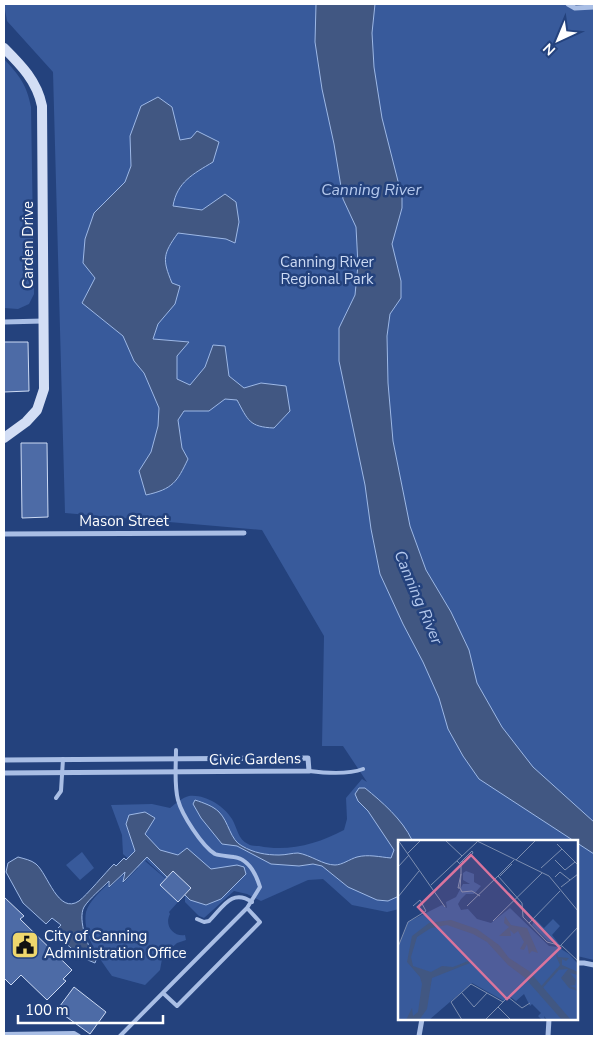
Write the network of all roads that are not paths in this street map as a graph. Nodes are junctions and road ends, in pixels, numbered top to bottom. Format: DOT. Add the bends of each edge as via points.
graph roads {
  1 [pos="568,4"];
  2 [pos="594,7"];
  3 [pos="4,48"];
  4 [pos="4,322"];
  5 [pos="44,322"];
  6 [pos="4,438"];
  7 [pos="244,533"];
  8 [pos="4,534"];
  9 [pos="176,750"];
  10 [pos="176,758"];
  11 [pos="63,759"];
  12 [pos="4,760"];
  13 [pos="363,769"];
  14 [pos="309,771"];
  15 [pos="176,772"];
  16 [pos="4,773"];
  17 [pos="63,773"];
  18 [pos="56,798"];
  19 [pos="252,902"];
  20 [pos="247,908"];
  21 [pos="197,919"];
  22 [pos="578,963"];
  23 [pos="594,965"];
  24 [pos="163,992"];
  25 [pos="422,1020"];
  26 [pos="549,1020"];
  27 [pos="4,1034"];
  28 [pos="79,1036"];
  29 [pos="120,1036"];
  30 [pos="419,1036"];
  31 [pos="548,1036"];
  1 -- 2 [label="street" via="575,8"];
  3 -- 5 [label="street, Carden Drive" via="28,73 40,92"];
  4 -- 5 [label="street"];
  5 -- 6 [label="street, Carden Drive" via="44,389 36,410"];
  7 -- 8 [label="street, Mason Street"];
  9 -- 10 [label="lane"];
  10 -- 11 [label="street, Civic Gardens"];
  10 -- 14 [label="street, Civic Gardens" via="308,758"];
  10 -- 15 [label="lane"];
  11 -- 12 [label="street, Civic Gardens"];
  11 -- 17 [label="lane"];
  13 -- 14 [label="lane" via="323,773"];
  14 -- 15 [label="street, Civic Gardens"];
  15 -- 17 [label="street, Civic Gardens"];
  15 -- 19 [label="lane" via="178,800 205,846 217,854 240,858 256,875 260,888"];
  16 -- 17 [label="street, Civic Gardens"];
  17 -- 18 [label="lane" via="61,791"];
  19 -- 20 [label="lane"];
  19 -- 21 [label="lane" via="238,896 209,920"];
  20 -- 24 [label="lane"];
  20 -- 24 [label="lane" via="260,922 177,1006"];
  22 -- 23 [label="street"];
  24 -- 29 [label="lane"];
  25 -- 30 [label="street"];
  26 -- 31 [label="street"];
  27 -- 28 [label="lane" via="74,1033"];
}
